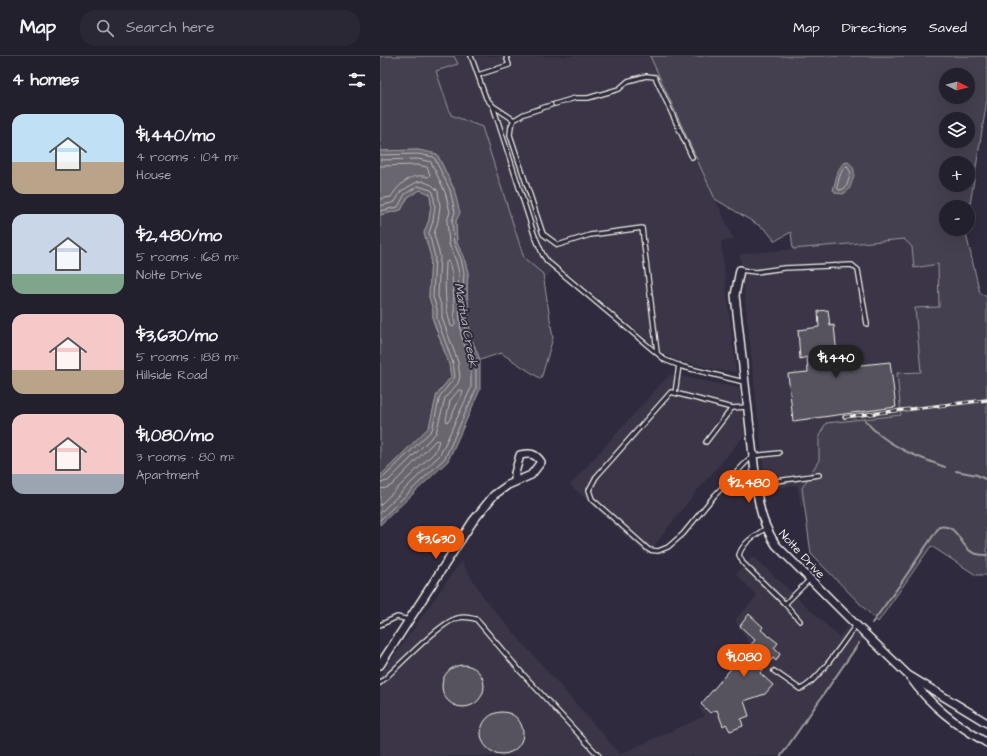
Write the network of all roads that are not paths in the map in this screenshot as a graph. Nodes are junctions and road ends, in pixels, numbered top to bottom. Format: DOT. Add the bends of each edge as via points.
graph roads {
  1 [pos="471,56"];
  2 [pos="506,56"];
  3 [pos="478,75"];
  4 [pos="493,106"];
  5 [pos="514,120"];
  6 [pos="692,157"];
  7 [pos="740,270"];
  8 [pos="867,324"];
  9 [pos="657,352"];
  10 [pos="680,366"];
  11 [pos="744,382"];
  12 [pos="675,393"];
  13 [pos="746,406"];
  14 [pos="732,408"];
  15 [pos="706,442"];
  16 [pos="779,453"];
  17 [pos="752,456"];
  18 [pos="819,475"];
  19 [pos="515,482"];
  20 [pos="756,484"];
  21 [pos="766,528"];
  22 [pos="810,579"];
  23 [pos="785,604"];
  24 [pos="410,620"];
  25 [pos="800,621"];
  26 [pos="380,625"];
  27 [pos="856,626"];
  28 [pos="380,665"];
  29 [pos="774,671"];
  30 [pos="908,675"];
  31 [pos="380,683"];
  32 [pos="987,723"];
  33 [pos="987,743"];
  34 [pos="599,756"];
  1 -- 3 [label="lane"];
  2 -- 3 [label="lane" via="509,65"];
  3 -- 4 [label="lane" via="486,98"];
  4 -- 5 [label="lane"];
  4 -- 9 [label="lane" via="543,255"];
  5 -- 6 [label="lane" via="524,114 575,98 588,98 619,89 628,81 646,76 656,77"];
  5 -- 9 [label="lane" via="510,135 540,227 547,238 558,245 590,235 642,228"];
  7 -- 8 [label="lane" via="756,272 852,265 858,270"];
  7 -- 11 [label="street, Nolte Drive" via="734,295"];
  9 -- 10 [label="lane" via="665,360"];
  10 -- 11 [label="lane"];
  10 -- 12 [label="lane"];
  11 -- 13 [label="street, Nolte Drive"];
  12 -- 14 [label="lane"];
  12 -- 17 [label="lane" via="671,392 661,403 596,477 589,490 592,500 649,550 658,551 668,547 683,534"];
  13 -- 14 [label="lane"];
  13 -- 17 [label="street, Nolte Drive"];
  14 -- 15 [label="lane"];
  16 -- 17 [label="lane"];
  17 -- 20 [label="street, Nolte Drive"];
  18 -- 20 [label="lane"];
  19 -- 24 [label="street" via="494,495 468,528"];
  20 -- 21 [label="street, Nolte Drive" via="760,515"];
  21 -- 22 [label="street, Nolte Drive" via="776,545"];
  21 -- 23 [label="lane" via="746,542 739,555 743,563"];
  22 -- 23 [label="lane"];
  22 -- 27 [label="street, Nolte Drive"];
  23 -- 25 [label="lane"];
  24 -- 26 [label="lane" via="397,617"];
  24 -- 28 [label="street"];
  27 -- 29 [label="lane" via="807,687 800,689"];
  27 -- 30 [label="street, Nolte Drive"];
  30 -- 32 [label="street, Nolte Drive"];
  30 -- 33 [label="street, Nolte Drive" via="919,691 944,715"];
  31 -- 34 [label="lane" via="443,626 457,618 476,619"];
}
